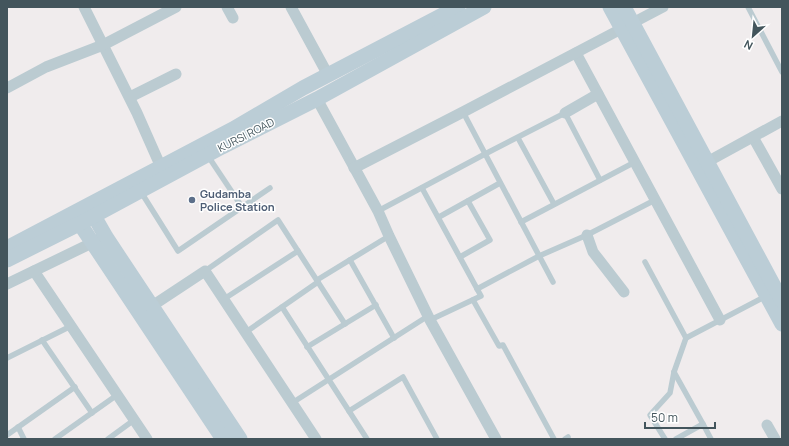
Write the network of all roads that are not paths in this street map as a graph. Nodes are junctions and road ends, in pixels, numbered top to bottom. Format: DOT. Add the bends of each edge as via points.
graph roads {
  1 [pos="84,7"];
  2 [pos="176,7"];
  3 [pos="227,7"];
  4 [pos="291,7"];
  5 [pos="458,7"];
  6 [pos="484,7"];
  7 [pos="610,7"];
  8 [pos="624,7"];
  9 [pos="663,7"];
  10 [pos="748,7"];
  11 [pos="233,18"];
  12 [pos="627,26"];
  13 [pos="103,45"];
  14 [pos="576,53"];
  15 [pos="782,72"];
  16 [pos="176,74"];
  17 [pos="328,75"];
  18 [pos="7,88"];
  19 [pos="598,94"];
  20 [pos="130,97"];
  21 [pos="317,99"];
  22 [pos="463,112"];
  23 [pos="565,113"];
  24 [pos="782,121"];
  25 [pos="753,137"];
  26 [pos="518,138"];
  27 [pos="485,154"];
  28 [pos="207,155"];
  29 [pos="635,162"];
  30 [pos="707,162"];
  31 [pos="354,168"];
  32 [pos="164,173"];
  33 [pos="779,177"];
  34 [pos="600,180"];
  35 [pos="500,183"];
  36 [pos="270,188"];
  37 [pos="422,188"];
  38 [pos="782,189"];
  39 [pos="141,191"];
  40 [pos="655,200"];
  41 [pos="468,201"];
  42 [pos="554,204"];
  43 [pos="242,207"];
  44 [pos="91,211"];
  45 [pos="378,211"];
  46 [pos="439,217"];
  47 [pos="76,219"];
  48 [pos="521,222"];
  49 [pos="587,235"];
  50 [pos="389,236"];
  51 [pos="106,237"];
  52 [pos="92,243"];
  53 [pos="7,248"];
  54 [pos="298,251"];
  55 [pos="539,256"];
  56 [pos="460,257"];
  57 [pos="7,260"];
  58 [pos="350,260"];
  59 [pos="644,262"];
  60 [pos="34,271"];
  61 [pos="205,271"];
  62 [pos="317,281"];
  63 [pos="553,282"];
  64 [pos="7,284"];
  65 [pos="477,289"];
  66 [pos="624,292"];
  67 [pos="777,294"];
  68 [pos="224,299"];
  69 [pos="473,300"];
  70 [pos="152,306"];
  71 [pos="376,306"];
  72 [pos="282,307"];
  73 [pos="429,318"];
  74 [pos="720,320"];
  75 [pos="345,324"];
  76 [pos="782,324"];
  77 [pos="71,326"];
  78 [pos="246,332"];
  79 [pos="394,338"];
  80 [pos="686,338"];
  81 [pos="42,340"];
  82 [pos="307,347"];
  83 [pos="7,358"];
  84 [pos="674,372"];
  85 [pos="328,380"];
  86 [pos="75,387"];
  87 [pos="117,395"];
  88 [pos="292,403"];
  89 [pos="349,411"];
  90 [pos="92,413"];
  91 [pos="134,420"];
  92 [pos="703,424"];
  93 [pos="767,425"];
  94 [pos="18,427"];
  95 [pos="7,435"];
  96 [pos="24,439"];
  97 [pos="55,439"];
  98 [pos="108,439"];
  99 [pos="147,439"];
  100 [pos="223,439"];
  101 [pos="240,439"];
  102 [pos="316,439"];
  103 [pos="367,439"];
  104 [pos="437,439"];
  105 [pos="496,439"];
  106 [pos="554,439"];
  107 [pos="665,439"];
  108 [pos="676,439"];
  109 [pos="711,439"];
  110 [pos="775,439"];
  1 -- 13 [label="street"];
  2 -- 13 [label="street"];
  3 -- 11 [label="street"];
  4 -- 17 [label="street"];
  5 -- 17 [label="street, KURSI ROAD"];
  6 -- 21 [label="street, KURSI ROAD"];
  7 -- 12 [label="street"];
  8 -- 12 [label="street"];
  9 -- 12 [label="street"];
  10 -- 15 [label="lane"];
  12 -- 14 [label="street"];
  12 -- 30 [label="street"];
  12 -- 67 [label="street"];
  13 -- 18 [label="street" via="46,67"];
  13 -- 20 [label="street"];
  14 -- 19 [label="street"];
  14 -- 22 [label="street"];
  16 -- 20 [label="street"];
  17 -- 32 [label="street, KURSI ROAD" via="233,129"];
  19 -- 23 [label="street"];
  19 -- 29 [label="street"];
  20 -- 32 [label="street"];
  21 -- 28 [label="street, KURSI ROAD"];
  21 -- 31 [label="street"];
  22 -- 27 [label="lane"];
  22 -- 31 [label="street"];
  23 -- 26 [label="lane"];
  23 -- 34 [label="lane"];
  24 -- 25 [label="street"];
  25 -- 30 [label="street"];
  25 -- 33 [label="street"];
  26 -- 27 [label="lane"];
  26 -- 42 [label="lane"];
  27 -- 35 [label="lane"];
  27 -- 37 [label="lane"];
  28 -- 32 [label="street, KURSI ROAD"];
  28 -- 43 [label="lane"];
  29 -- 34 [label="lane"];
  29 -- 40 [label="street"];
  30 -- 67 [label="street"];
  31 -- 45 [label="street"];
  32 -- 39 [label="street, KURSI ROAD"];
  32 -- 44 [label="street, KURSI ROAD"];
  33 -- 38 [label="street"];
  34 -- 42 [label="lane"];
  35 -- 41 [label="lane"];
  35 -- 48 [label="lane"];
  36 -- 43 [label="lane"];
  37 -- 45 [label="lane"];
  37 -- 46 [label="lane"];
  39 -- 43 [label="lane" via="178,251"];
  39 -- 44 [label="street, KURSI ROAD"];
  40 -- 49 [label="lane"];
  40 -- 74 [label="street"];
  41 -- 46 [label="lane"];
  41 -- 56 [label="lane" via="490,240"];
  42 -- 48 [label="lane"];
  44 -- 47 [label="street, KURSI ROAD"];
  44 -- 51 [label="street"];
  45 -- 50 [label="street"];
  46 -- 56 [label="lane"];
  47 -- 52 [label="street"];
  47 -- 53 [label="street, KURSI ROAD"];
  47 -- 57 [label="street, KURSI ROAD"];
  48 -- 55 [label="lane"];
  49 -- 55 [label="lane"];
  49 -- 66 [label="street" via="593,252"];
  50 -- 58 [label="lane"];
  50 -- 73 [label="street"];
  51 -- 52 [label="street"];
  51 -- 70 [label="street"];
  52 -- 60 [label="street"];
  52 -- 100 [label="street"];
  54 -- 61 [label="lane" via="278,220"];
  54 -- 62 [label="lane"];
  54 -- 68 [label="lane"];
  55 -- 63 [label="lane"];
  55 -- 65 [label="lane"];
  56 -- 65 [label="lane"];
  58 -- 62 [label="lane"];
  58 -- 71 [label="lane"];
  59 -- 80 [label="lane"];
  60 -- 64 [label="street"];
  60 -- 77 [label="street"];
  61 -- 68 [label="street"];
  61 -- 70 [label="street"];
  62 -- 72 [label="lane"];
  62 -- 75 [label="lane"];
  65 -- 69 [label="lane" via="481,296"];
  67 -- 74 [label="lane"];
  67 -- 76 [label="street"];
  68 -- 78 [label="street"];
  69 -- 73 [label="lane"];
  69 -- 106 [label="lane" via="499,346 503,345"];
  70 -- 101 [label="street"];
  71 -- 75 [label="lane"];
  71 -- 79 [label="lane"];
  72 -- 78 [label="lane"];
  72 -- 82 [label="lane"];
  73 -- 79 [label="lane"];
  73 -- 105 [label="street"];
  74 -- 80 [label="lane"];
  75 -- 82 [label="lane"];
  77 -- 81 [label="lane"];
  77 -- 87 [label="street"];
  78 -- 88 [label="street"];
  79 -- 85 [label="lane"];
  80 -- 84 [label="lane"];
  81 -- 83 [label="lane"];
  81 -- 86 [label="lane"];
  82 -- 85 [label="lane"];
  84 -- 92 [label="lane"];
  84 -- 107 [label="lane" via="670,392 650,415"];
  85 -- 88 [label="lane"];
  85 -- 89 [label="lane"];
  86 -- 90 [label="lane"];
  86 -- 94 [label="lane"];
  87 -- 90 [label="lane"];
  87 -- 91 [label="street"];
  88 -- 102 [label="street"];
  89 -- 103 [label="lane"];
  89 -- 104 [label="lane" via="403,377"];
  90 -- 97 [label="lane"];
  91 -- 98 [label="lane"];
  91 -- 99 [label="street"];
  92 -- 108 [label="lane"];
  92 -- 109 [label="lane"];
  93 -- 110 [label="street"];
  94 -- 95 [label="lane"];
  94 -- 96 [label="lane"];
}
